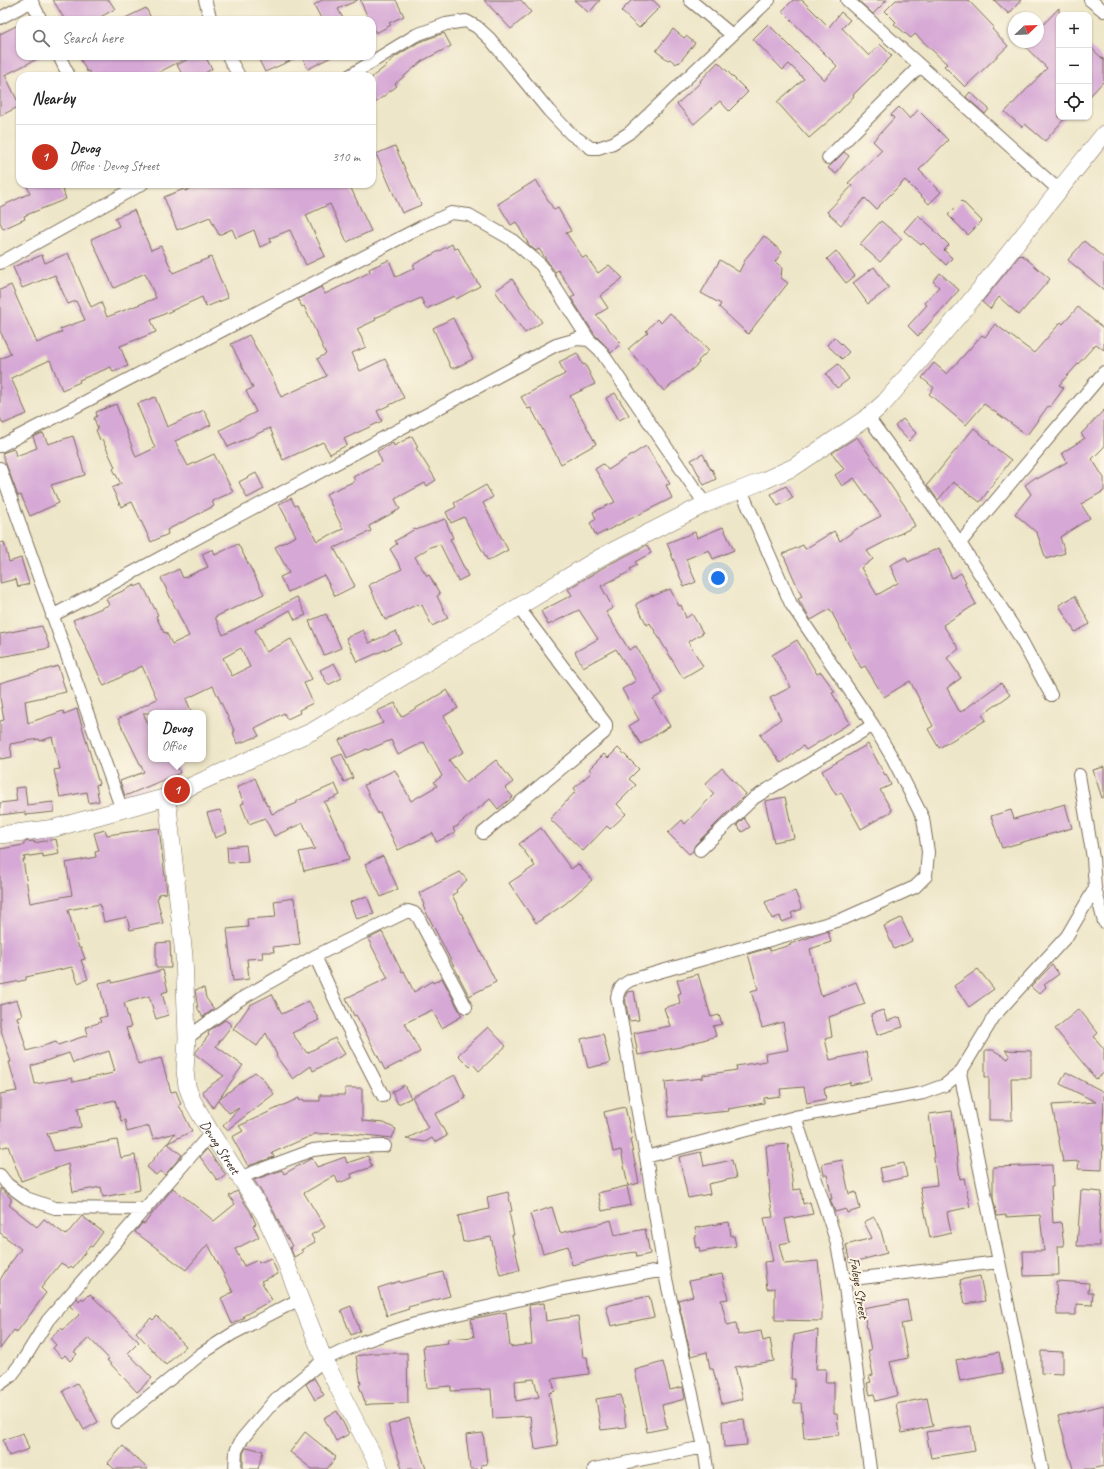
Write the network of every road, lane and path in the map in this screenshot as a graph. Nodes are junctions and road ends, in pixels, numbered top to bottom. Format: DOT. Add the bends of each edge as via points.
graph roads {
  1 [pos="205,0"];
  2 [pos="690,0"];
  3 [pos="769,0"];
  4 [pos="847,0"];
  5 [pos="1090,0"];
  6 [pos="32,1"];
  7 [pos="1104,11"];
  8 [pos="39,16"];
  9 [pos="210,16"];
  10 [pos="0,18"];
  11 [pos="732,35"];
  12 [pos="61,60"];
  13 [pos="230,60"];
  14 [pos="376,60"];
  15 [pos="376,60"];
  16 [pos="920,66"];
  17 [pos="66,72"];
  18 [pos="237,72"];
  19 [pos="356,72"];
  20 [pos="1104,134"];
  21 [pos="828,158"];
  22 [pos="124,188"];
  23 [pos="1060,191"];
  24 [pos="0,263"];
  25 [pos="589,340"];
  26 [pos="1104,372"];
  27 [pos="868,417"];
  28 [pos="0,446"];
  29 [pos="0,468"];
  30 [pos="741,490"];
  31 [pos="705,504"];
  32 [pos="960,543"];
  33 [pos="518,607"];
  34 [pos="52,616"];
  35 [pos="1051,695"];
  36 [pos="874,725"];
  37 [pos="1079,775"];
  38 [pos="166,797"];
  39 [pos="122,810"];
  40 [pos="483,833"];
  41 [pos="0,835"];
  42 [pos="700,850"];
  43 [pos="1095,888"];
  44 [pos="1104,922"];
  45 [pos="315,956"];
  46 [pos="466,1007"];
  47 [pos="187,1038"];
  48 [pos="960,1073"];
  49 [pos="383,1096"];
  50 [pos="795,1117"];
  51 [pos="211,1133"];
  52 [pos="384,1146"];
  53 [pos="646,1157"];
  54 [pos="0,1175"];
  55 [pos="241,1177"];
  56 [pos="146,1208"];
  57 [pos="999,1262"];
  58 [pos="664,1270"];
  59 [pos="844,1280"];
  60 [pos="300,1299"];
  61 [pos="324,1360"];
  62 [pos="0,1384"];
  63 [pos="117,1422"];
  64 [pos="704,1447"];
  65 [pos="235,1469"];
  66 [pos="380,1469"];
  67 [pos="594,1469"];
  68 [pos="706,1469"];
  69 [pos="870,1469"];
  70 [pos="1042,1469"];
  1 -- 9 [label="street"];
  2 -- 11 [label="street"];
  3 -- 11 [label="street"];
  4 -- 16 [label="street"];
  5 -- 7 [label="street"];
  6 -- 8 [label="street"];
  6 -- 10 [label="street"];
  11 -- 15 [label="street" via="629,133 613,143 598,148 591,148 571,134 536,97 490,39 466,21 446,24 416,36"];
  12 -- 17 [label="street"];
  13 -- 18 [label="street"];
  14 -- 19 [label="street"];
  16 -- 21 [label="street"];
  16 -- 23 [label="street"];
  20 -- 23 [label="street"];
  22 -- 24 [label="street"];
  23 -- 27 [label="street" via="885,402"];
  25 -- 28 [label="street" via="541,265 511,239 469,215 451,213"];
  25 -- 31 [label="street" via="600,350"];
  25 -- 34 [label="street" via="577,339 556,345"];
  26 -- 32 [label="street"];
  27 -- 30 [label="street" via="794,467"];
  27 -- 32 [label="street"];
  29 -- 34 [label="street"];
  30 -- 31 [label="street"];
  30 -- 36 [label="street" via="791,604"];
  31 -- 33 [label="street" via="601,557"];
  32 -- 35 [label="street" via="1018,634"];
  33 -- 38 [label="street" via="312,731"];
  33 -- 40 [label="street" via="606,724 606,728 604,733"];
  34 -- 39 [label="street"];
  36 -- 42 [label="street" via="754,798"];
  36 -- 53 [label="street" via="923,818 928,852 926,876 915,888 843,919 623,984 617,997"];
  37 -- 43 [label="street" via="1093,858"];
  38 -- 39 [label="street"];
  38 -- 47 [label="street, Devog Street" via="184,956"];
  39 -- 41 [label="street" via="55,828"];
  43 -- 44 [label="street"];
  43 -- 48 [label="street" via="1067,936 996,1015"];
  45 -- 46 [label="street" via="408,911 414,913"];
  45 -- 47 [label="street" via="239,1000"];
  45 -- 49 [label="street"];
  47 -- 51 [label="street, Devog Street" via="187,1086"];
  48 -- 50 [label="street" via="945,1085 923,1093"];
  48 -- 57 [label="street"];
  50 -- 53 [label="street"];
  50 -- 59 [label="street, Faleye Street" via="836,1240"];
  51 -- 55 [label="street, Devog Street"];
  51 -- 56 [label="street"];
  52 -- 55 [label="street" via="313,1150"];
  53 -- 58 [label="street"];
  54 -- 56 [label="street" via="7,1184 26,1198 55,1208"];
  55 -- 60 [label="street, Devog Street" via="264,1214"];
  56 -- 62 [label="street" via="48,1320 11,1376"];
  57 -- 59 [label="street"];
  57 -- 70 [label="street"];
  58 -- 61 [label="street" via="564,1289 415,1324 362,1342"];
  58 -- 64 [label="street"];
  59 -- 69 [label="street, Faleye Street"];
  60 -- 61 [label="street, Devog Street"];
  60 -- 63 [label="street" via="232,1334 201,1354"];
  61 -- 65 [label="street" via="275,1400 242,1439 236,1451"];
  61 -- 66 [label="street, Devog Street"];
  64 -- 67 [label="street"];
  64 -- 68 [label="street"];
}
